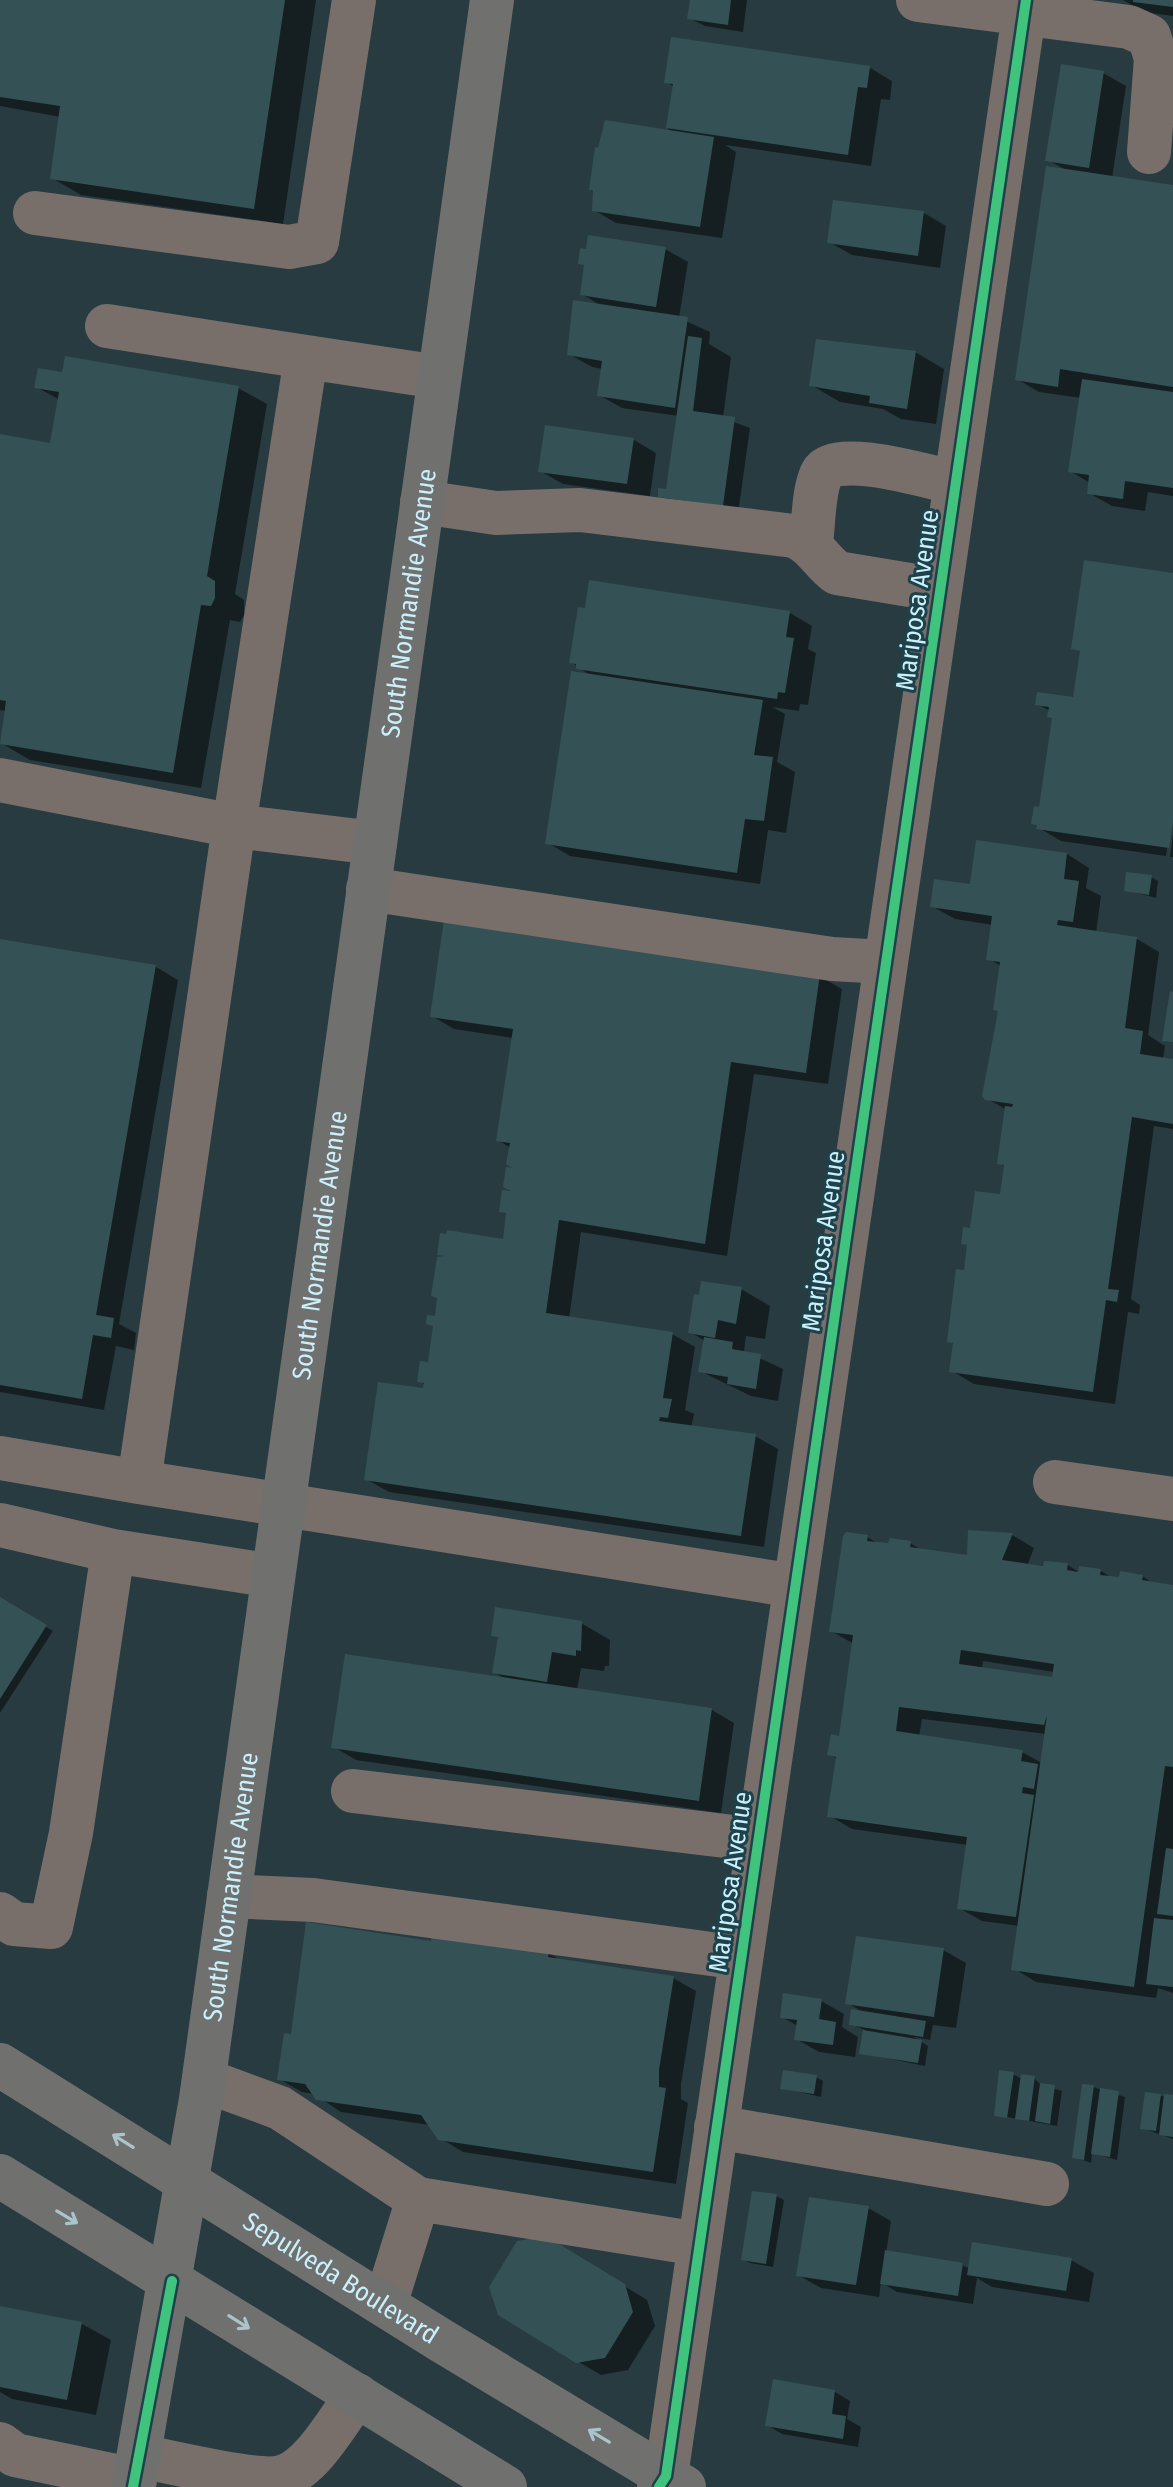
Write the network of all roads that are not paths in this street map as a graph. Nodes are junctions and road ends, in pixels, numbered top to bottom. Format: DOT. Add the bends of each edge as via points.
graph roads {
  1 [pos="354,0"];
  2 [pos="492,0"];
  3 [pos="918,0"];
  4 [pos="1025,8"];
  5 [pos="1149,152"];
  6 [pos="35,213"];
  7 [pos="107,326"];
  8 [pos="306,357"];
  9 [pos="439,377"];
  10 [pos="956,483"];
  11 [pos="422,502"];
  12 [pos="811,543"];
  13 [pos="940,590"];
  14 [pos="0,780"];
  15 [pos="234,826"];
  16 [pos="375,843"];
  17 [pos="368,889"];
  18 [pos="886,962"];
  19 [pos="0,1458"];
  20 [pos="139,1482"];
  21 [pos="1055,1482"];
  22 [pos="1173,1499"];
  23 [pos="283,1505"];
  24 [pos="0,1525"];
  25 [pos="113,1551"];
  26 [pos="273,1576"];
  27 [pos="795,1586"];
  28 [pos="353,1791"];
  29 [pos="758,1840"];
  30 [pos="229,1896"];
  31 [pos="0,1914"];
  32 [pos="741,1958"];
  33 [pos="0,2065"];
  34 [pos="204,2080"];
  35 [pos="716,2127"];
  36 [pos="0,2176"];
  37 [pos="189,2181"];
  38 [pos="1047,2184"];
  39 [pos="418,2199"];
  40 [pos="699,2244"];
  41 [pos="172,2281"];
  42 [pos="385,2305"];
  43 [pos="357,2395"];
  44 [pos="7,2462"];
  45 [pos="136,2474"];
  46 [pos="306,2478"];
  47 [pos="670,2483"];
  48 [pos="492,2484"];
  1 -- 6 [label="street" via="317,242 289,247"];
  2 -- 9 [label="main road, South Normandie Avenue"];
  3 -- 4 [label="street"];
  4 -- 5 [label="street" via="1129,27 1149,36 1156,58"];
  4 -- 10 [label="street, Mariposa Avenue"];
  7 -- 8 [label="street"];
  8 -- 9 [label="street"];
  8 -- 15 [label="street"];
  9 -- 11 [label="main road, South Normandie Avenue"];
  10 -- 12 [label="street" via="852,462 830,466 821,474"];
  10 -- 13 [label="street, Mariposa Avenue"];
  11 -- 12 [label="street" via="496,513 580,510 794,536"];
  11 -- 16 [label="main road, South Normandie Avenue"];
  12 -- 13 [label="street" via="837,573"];
  13 -- 18 [label="street, Mariposa Avenue"];
  14 -- 15 [label="street"];
  15 -- 16 [label="street"];
  15 -- 20 [label="street"];
  16 -- 17 [label="main road, South Normandie Avenue"];
  17 -- 18 [label="street" via="832,959"];
  17 -- 23 [label="main road, South Normandie Avenue"];
  18 -- 27 [label="street, Mariposa Avenue"];
  19 -- 20 [label="street"];
  20 -- 23 [label="street"];
  21 -- 22 [label="street"];
  23 -- 26 [label="main road, South Normandie Avenue"];
  23 -- 27 [label="street"];
  24 -- 25 [label="street"];
  25 -- 26 [label="street"];
  25 -- 31 [label="street" via="71,1833 51,1927 14,1924"];
  26 -- 30 [label="main road, South Normandie Avenue"];
  27 -- 29 [label="street, Mariposa Avenue"];
  28 -- 29 [label="street"];
  29 -- 32 [label="street, Mariposa Avenue"];
  30 -- 32 [label="street" via="313,1900"];
  30 -- 34 [label="main road, South Normandie Avenue"];
  32 -- 35 [label="street, Mariposa Avenue"];
  37 -- 33 [label="main road, Sepulveda Boulevard, one-way"];
  34 -- 37 [label="main road, South Normandie Avenue"];
  34 -- 39 [label="street" via="280,2108"];
  35 -- 38 [label="street"];
  35 -- 40 [label="street, Mariposa Avenue"];
  36 -- 41 [label="main road, one-way"];
  37 -- 41 [label="main road, South Normandie Avenue"];
  37 -- 42 [label="main road, Sepulveda Boulevard"];
  39 -- 40 [label="street"];
  39 -- 42 [label="street"];
  40 -- 47 [label="street, Mariposa Avenue"];
  41 -- 43 [label="main road, one-way"];
  41 -- 45 [label="main road, South Normandie Avenue"];
  47 -- 42 [label="main road, Sepulveda Boulevard, one-way"];
  43 -- 46 [label="street" via="314,2455"];
  43 -- 48 [label="main road"];
  44 -- 45 [label="street"];
  45 -- 46 [label="street"];
}
